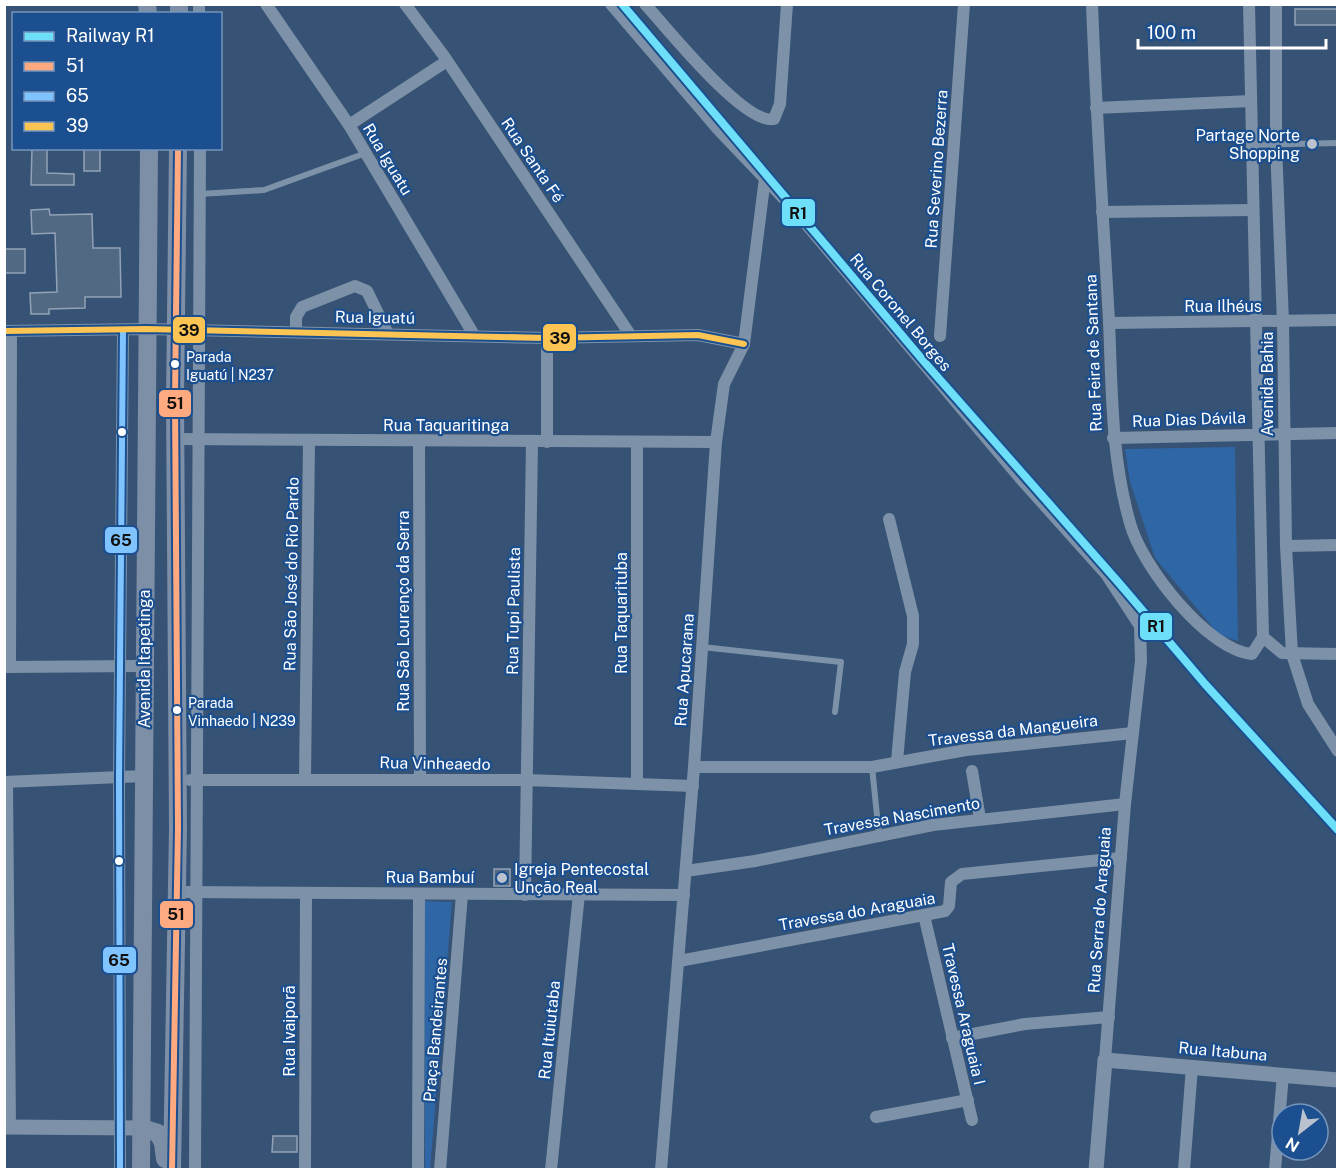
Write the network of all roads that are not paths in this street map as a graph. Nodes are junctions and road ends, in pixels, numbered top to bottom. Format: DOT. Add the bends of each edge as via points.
graph roads {
  1 [pos="266,4"];
  2 [pos="405,4"];
  3 [pos="611,4"];
  4 [pos="645,4"];
  5 [pos="787,4"];
  6 [pos="964,4"];
  7 [pos="1092,4"];
  8 [pos="1249,4"];
  9 [pos="1276,4"];
  10 [pos="447,61"];
  11 [pos="1251,101"];
  12 [pos="1096,108"];
  13 [pos="349,125"];
  14 [pos="1338,143"];
  15 [pos="1253,145"];
  16 [pos="1276,145"];
  17 [pos="149,150"];
  18 [pos="178,150"];
  19 [pos="200,150"];
  20 [pos="366,153"];
  21 [pos="765,178"];
  22 [pos="148,179"];
  23 [pos="177,179"];
  24 [pos="200,194"];
  25 [pos="1252,210"];
  26 [pos="1102,212"];
  27 [pos="1338,320"];
  28 [pos="1283,321"];
  29 [pos="1109,323"];
  30 [pos="1256,323"];
  31 [pos="146,329"];
  32 [pos="123,330"];
  33 [pos="175,330"];
  34 [pos="200,331"];
  35 [pos="8,332"];
  36 [pos="296,332"];
  37 [pos="388,334"];
  38 [pos="474,335"];
  39 [pos="631,336"];
  40 [pos="940,336"];
  41 [pos="547,338"];
  42 [pos="744,344"];
  43 [pos="1338,433"];
  44 [pos="1256,434"];
  45 [pos="1284,434"];
  46 [pos="1113,438"];
  47 [pos="175,439"];
  48 [pos="198,439"];
  49 [pos="309,441"];
  50 [pos="419,442"];
  51 [pos="532,442"];
  52 [pos="547,442"];
  53 [pos="716,442"];
  54 [pos="637,443"];
  55 [pos="175,492"];
  56 [pos="145,493"];
  57 [pos="889,519"];
  58 [pos="145,545"];
  59 [pos="1338,545"];
  60 [pos="175,546"];
  61 [pos="1286,546"];
  62 [pos="1263,637"];
  63 [pos="702,647"];
  64 [pos="1142,653"];
  65 [pos="1292,654"];
  66 [pos="1338,654"];
  67 [pos="121,665"];
  68 [pos="144,666"];
  69 [pos="7,667"];
  70 [pos="835,712"];
  71 [pos="1133,733"];
  72 [pos="1338,751"];
  73 [pos="897,761"];
  74 [pos="694,767"];
  75 [pos="872,767"];
  76 [pos="972,771"];
  77 [pos="144,776"];
  78 [pos="119,777"];
  79 [pos="305,779"];
  80 [pos="420,779"];
  81 [pos="177,780"];
  82 [pos="196,780"];
  83 [pos="526,780"];
  84 [pos="6,782"];
  85 [pos="637,783"];
  86 [pos="693,786"];
  87 [pos="1125,804"];
  88 [pos="980,819"];
  89 [pos="879,836"];
  90 [pos="1121,858"];
  91 [pos="686,872"];
  92 [pos="177,892"];
  93 [pos="195,892"];
  94 [pos="306,893"];
  95 [pos="419,894"];
  96 [pos="462,894"];
  97 [pos="579,894"];
  98 [pos="525,895"];
  99 [pos="684,895"];
  100 [pos="924,915"];
  101 [pos="679,961"];
  102 [pos="142,1013"];
  103 [pos="175,1015"];
  104 [pos="1109,1017"];
  105 [pos="952,1038"];
  106 [pos="1105,1060"];
  107 [pos="1192,1067"];
  108 [pos="1283,1074"];
  109 [pos="1338,1080"];
  110 [pos="968,1100"];
  111 [pos="876,1117"];
  112 [pos="972,1120"];
  113 [pos="7,1127"];
  114 [pos="120,1128"];
  115 [pos="141,1128"];
  116 [pos="120,1170"];
  117 [pos="141,1170"];
  118 [pos="165,1170"];
  119 [pos="172,1170"];
  120 [pos="195,1170"];
  121 [pos="305,1170"];
  122 [pos="418,1170"];
  123 [pos="440,1170"];
  124 [pos="551,1170"];
  125 [pos="661,1170"];
  126 [pos="1096,1170"];
  127 [pos="1184,1170"];
  128 [pos="1275,1170"];
  1 -- 13 [label="street, Rua Iguatu"];
  2 -- 10 [label="street, Rua Santa Fé"];
  3 -- 21 [label="street, Rua Coronel Borges"];
  4 -- 5 [label="street" via="724,91 754,115 768,120 774,119 780,104"];
  6 -- 40 [label="street, Rua Severino Bezerra"];
  7 -- 12 [label="street, Rua Feira de Santana"];
  8 -- 11 [label="street, Avenida Bahia"];
  9 -- 16 [label="street, Avenida Bahia"];
  10 -- 13 [label="street"];
  10 -- 39 [label="street, Rua Santa Fé"];
  11 -- 12 [label="street"];
  11 -- 15 [label="street, Avenida Bahia"];
  12 -- 26 [label="street, Rua Feira de Santana"];
  13 -- 20 [label="street, Rua Iguatu"];
  14 -- 16 [label="lane"];
  15 -- 16 [label="lane"];
  15 -- 25 [label="street, Avenida Bahia"];
  16 -- 28 [label="street, Avenida Bahia"];
  17 -- 22 [label="main road, Avenida Itapetinga"];
  18 -- 23 [label="main road, Avenida Itapetinga"];
  19 -- 24 [label="street"];
  20 -- 24 [label="lane" via="264,190"];
  20 -- 38 [label="street, Rua Iguatu"];
  21 -- 42 [label="street, Rua Apucarana"];
  21 -- 64 [label="street, Rua Coronel Borges" via="1106,574 1140,626"];
  22 -- 23 [label="main road"];
  22 -- 31 [label="main road, Avenida Itapetinga"];
  23 -- 33 [label="main road, Avenida Itapetinga"];
  24 -- 34 [label="street"];
  25 -- 26 [label="street"];
  25 -- 30 [label="street, Avenida Bahia"];
  26 -- 29 [label="street, Rua Feira de Santana"];
  27 -- 28 [label="street, Rua Ilhéus"];
  28 -- 30 [label="street, Rua Ilhéus"];
  28 -- 45 [label="street, Avenida Bahia"];
  29 -- 30 [label="street, Rua Ilhéus"];
  29 -- 46 [label="street, Rua Feira de Santana"];
  30 -- 44 [label="street, Avenida Bahia"];
  31 -- 32 [label="street, Rua Iguatú"];
  31 -- 33 [label="street, Rua Iguatú"];
  31 -- 56 [label="main road, Avenida Itapetinga"];
  32 -- 35 [label="street, Rua Iguatú"];
  32 -- 67 [label="street, Avenida Itapetinga"];
  33 -- 34 [label="street, Rua Iguatú"];
  33 -- 47 [label="main road, Avenida Itapetinga"];
  34 -- 36 [label="street, Rua Iguatú"];
  34 -- 48 [label="street"];
  35 -- 69 [label="street"];
  36 -- 37 [label="street, Rua Iguatú"];
  36 -- 37 [label="street" via="296,317 302,307 355,286 368,291"];
  37 -- 38 [label="street, Rua Iguatú"];
  38 -- 41 [label="street, Rua Iguatú"];
  39 -- 41 [label="street, Rua Iguatú"];
  39 -- 42 [label="street, Rua Iguatú" via="698,335"];
  41 -- 52 [label="street"];
  42 -- 53 [label="street, Rua Apucarana" via="724,384"];
  43 -- 45 [label="street, Rua Dias Dávila"];
  44 -- 45 [label="street, Rua Dias Dávila"];
  44 -- 46 [label="street, Rua Dias Dávila"];
  44 -- 62 [label="street, Avenida Bahia"];
  45 -- 61 [label="street, Avenida Bahia"];
  46 -- 62 [label="street, Rua Feira de Santana" via="1130,523 1148,564 1166,588 1216,639 1241,653 1252,654"];
  47 -- 48 [label="street, Rua Taquaritinga"];
  47 -- 55 [label="main road, Avenida Itapetinga"];
  48 -- 49 [label="street, Rua Taquaritinga"];
  48 -- 82 [label="street"];
  49 -- 50 [label="street, Rua Taquaritinga"];
  49 -- 79 [label="street, Rua São José do Rio Pardo"];
  50 -- 51 [label="street, Rua Taquaritinga"];
  50 -- 80 [label="street, Rua São Lourenço da Serra"];
  51 -- 52 [label="street, Rua Taquaritinga"];
  51 -- 83 [label="street, Rua Tupi Paulista"];
  52 -- 54 [label="street, Rua Taquaritinga"];
  53 -- 54 [label="street, Rua Taquaritinga"];
  53 -- 63 [label="street, Rua Apucarana"];
  54 -- 85 [label="street, Rua Taquarituba"];
  55 -- 56 [label="main road"];
  55 -- 60 [label="main road, Avenida Itapetinga"];
  56 -- 58 [label="main road, Avenida Itapetinga"];
  57 -- 73 [label="street" via="913,623"];
  58 -- 60 [label="main road"];
  58 -- 68 [label="main road, Avenida Itapetinga"];
  59 -- 61 [label="street"];
  60 -- 81 [label="main road, Avenida Itapetinga"];
  61 -- 65 [label="street, Avenida Bahia"];
  62 -- 65 [label="street" via="1282,653"];
  63 -- 70 [label="lane" via="841,662"];
  63 -- 74 [label="street, Rua Apucarana"];
  64 -- 71 [label="street, Rua Serra do Araguaia"];
  65 -- 66 [label="street"];
  65 -- 72 [label="street, Avenida Bahia" via="1308,704"];
  67 -- 68 [label="street"];
  67 -- 69 [label="street"];
  67 -- 78 [label="street, Avenida Itapetinga"];
  68 -- 77 [label="main road, Avenida Itapetinga"];
  71 -- 73 [label="street, Travessa da Mangueira"];
  71 -- 87 [label="street, Rua Serra do Araguaia"];
  73 -- 75 [label="street, Travessa da Mangueira"];
  74 -- 75 [label="street, Travessa da Mangueira"];
  74 -- 86 [label="street, Rua Apucarana"];
  75 -- 89 [label="lane"];
  76 -- 88 [label="street"];
  77 -- 78 [label="street"];
  77 -- 102 [label="main road, Avenida Itapetinga"];
  78 -- 84 [label="street"];
  78 -- 114 [label="street, Avenida Itapetinga"];
  79 -- 80 [label="street, Rua Vinheaedo"];
  79 -- 82 [label="street, Rua Vinheaedo"];
  80 -- 83 [label="street, Rua Vinheaedo"];
  81 -- 82 [label="street, Rua Vinheaedo"];
  81 -- 92 [label="main road, Avenida Itapetinga"];
  82 -- 93 [label="street"];
  83 -- 85 [label="street, Rua Vinheaedo"];
  83 -- 98 [label="street, Rua Tupi Paulista"];
  84 -- 113 [label="street"];
  85 -- 86 [label="street, Rua Vinheaedo"];
  86 -- 91 [label="street, Rua Apucarana"];
  87 -- 88 [label="street, Travessa Nascimento"];
  87 -- 90 [label="street, Rua Serra do Araguaia"];
  88 -- 89 [label="street, Travessa Nascimento"];
  89 -- 91 [label="street, Travessa Nascimento"];
  90 -- 100 [label="street, Travessa do Araguaia" via="962,874 951,882 945,911"];
  90 -- 104 [label="street, Rua Serra do Araguaia"];
  91 -- 99 [label="street, Rua Apucarana"];
  92 -- 93 [label="street, Rua Bambuí"];
  92 -- 103 [label="main road, Avenida Itapetinga"];
  93 -- 94 [label="street, Rua Bambuí"];
  93 -- 120 [label="street"];
  94 -- 95 [label="street, Rua Bambuí"];
  94 -- 121 [label="street, Rua Ivaiporã"];
  95 -- 96 [label="street, Rua Bambuí"];
  95 -- 122 [label="street, Praça Bandeirantes"];
  96 -- 98 [label="street, Rua Bambuí"];
  96 -- 123 [label="street, Praça Bandeirantes"];
  97 -- 98 [label="street, Rua Bambuí"];
  97 -- 99 [label="street, Rua Bambuí"];
  97 -- 124 [label="street, Rua Ituiutaba"];
  99 -- 101 [label="street, Rua Apucarana"];
  100 -- 101 [label="street, Travessa do Araguaia"];
  100 -- 105 [label="street, Travessa Araguaia I"];
  101 -- 125 [label="street, Rua Apucarana"];
  102 -- 103 [label="main road"];
  102 -- 115 [label="main road, Avenida Itapetinga"];
  103 -- 119 [label="main road, Avenida Itapetinga"];
  104 -- 105 [label="street" via="1026,1024"];
  104 -- 106 [label="street, Rua Serra do Araguaia"];
  105 -- 110 [label="street, Travessa Araguaia I"];
  106 -- 107 [label="street, Rua Itabuna"];
  106 -- 126 [label="street, Rua Serra do Araguaia"];
  107 -- 108 [label="street, Rua Itabuna"];
  107 -- 127 [label="street"];
  108 -- 109 [label="street, Rua Itabuna"];
  108 -- 128 [label="street"];
  110 -- 111 [label="street"];
  110 -- 112 [label="street, Travessa Araguaia I"];
  113 -- 114 [label="street"];
  114 -- 115 [label="street"];
  114 -- 116 [label="street, Avenida Itapetinga"];
  115 -- 117 [label="main road, Avenida Itapetinga"];
  115 -- 118 [label="main road" via="158,1133 163,1143"];
}
